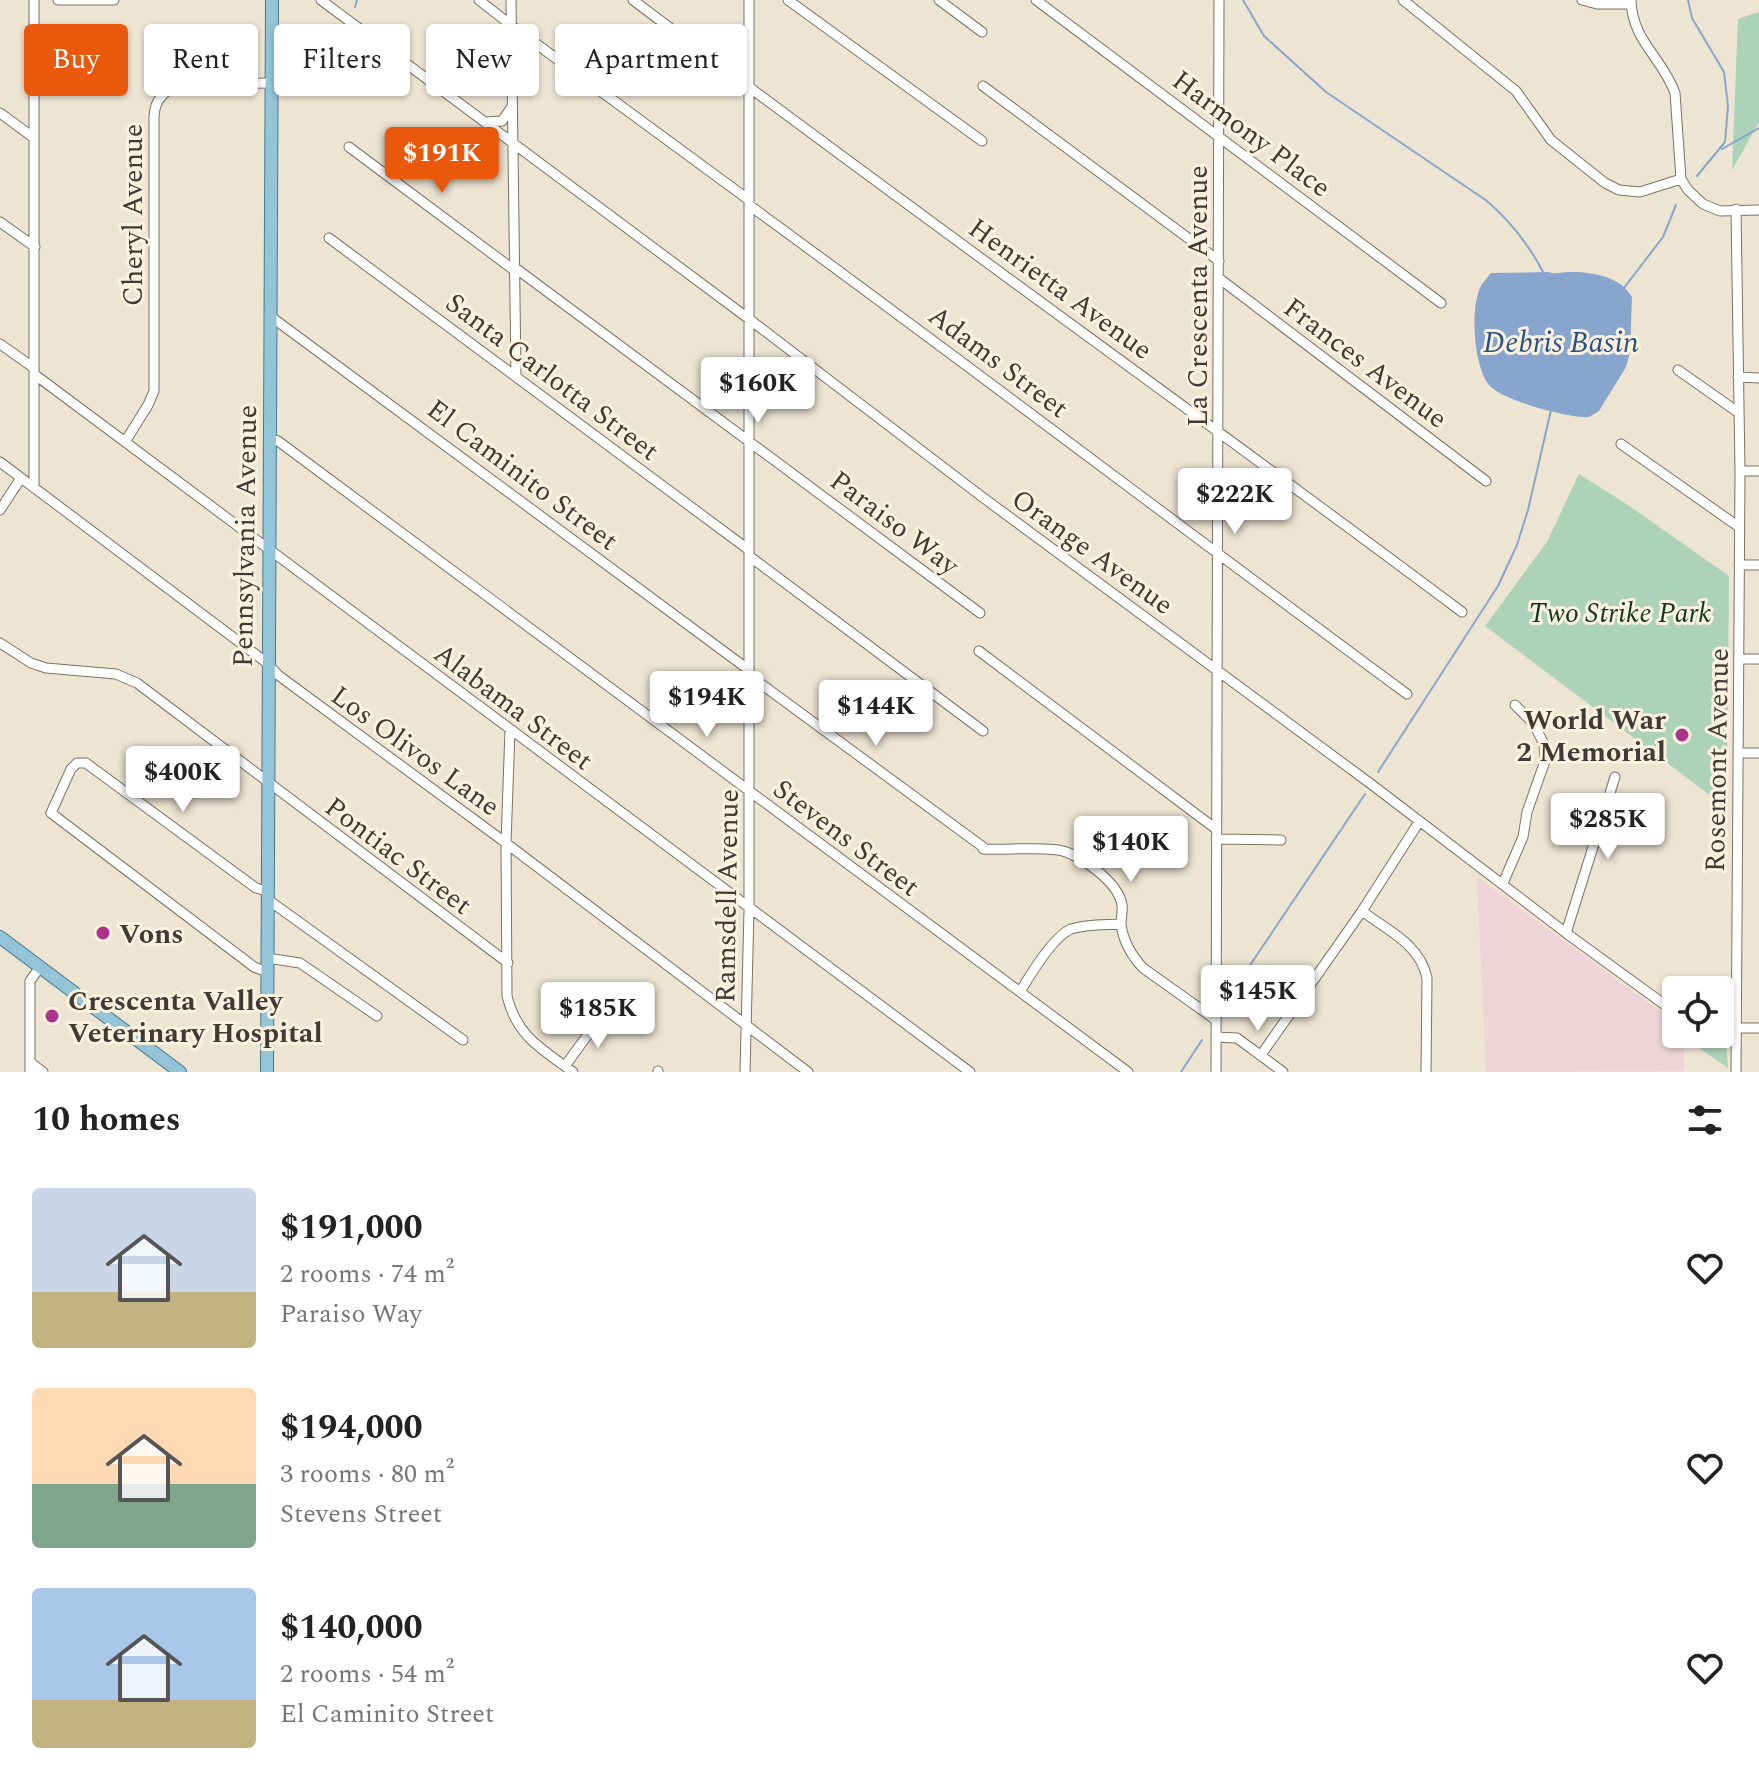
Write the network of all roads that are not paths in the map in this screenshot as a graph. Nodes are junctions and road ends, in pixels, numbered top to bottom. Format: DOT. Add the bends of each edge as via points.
graph roads {
  1 [pos="34,0"];
  2 [pos="58,0"];
  3 [pos="114,0"];
  4 [pos="272,0"];
  5 [pos="321,0"];
  6 [pos="479,0"];
  7 [pos="511,0"];
  8 [pos="633,0"];
  9 [pos="749,0"];
  10 [pos="788,0"];
  11 [pos="939,0"];
  12 [pos="1036,0"];
  13 [pos="1218,0"];
  14 [pos="1403,0"];
  15 [pos="1582,0"];
  16 [pos="1631,2"];
  17 [pos="509,24"];
  18 [pos="512,24"];
  19 [pos="982,32"];
  20 [pos="539,46"];
  21 [pos="271,83"];
  22 [pos="983,86"];
  23 [pos="750,89"];
  24 [pos="513,96"];
  25 [pos="513,102"];
  26 [pos="0,113"];
  27 [pos="486,122"];
  28 [pos="1219,135"];
  29 [pos="34,138"];
  30 [pos="982,141"];
  31 [pos="513,143"];
  32 [pos="349,147"];
  33 [pos="1681,179"];
  34 [pos="749,202"];
  35 [pos="1736,209"];
  36 [pos="1759,210"];
  37 [pos="0,222"];
  38 [pos="329,238"];
  39 [pos="35,247"];
  40 [pos="1219,261"];
  41 [pos="514,268"];
  42 [pos="1220,279"];
  43 [pos="1441,303"];
  44 [pos="270,316"];
  45 [pos="749,319"];
  46 [pos="0,344"];
  47 [pos="1678,370"];
  48 [pos="34,371"];
  49 [pos="516,375"];
  50 [pos="1738,377"];
  51 [pos="1759,378"];
  52 [pos="1739,413"];
  53 [pos="1219,430"];
  54 [pos="269,438"];
  55 [pos="749,440"];
  56 [pos="125,442"];
  57 [pos="1621,444"];
  58 [pos="0,462"];
  59 [pos="1740,471"];
  60 [pos="1759,471"];
  61 [pos="21,478"];
  62 [pos="1486,481"];
  63 [pos="34,488"];
  64 [pos="0,510"];
  65 [pos="1739,527"];
  66 [pos="268,549"];
  67 [pos="749,553"];
  68 [pos="1219,556"];
  69 [pos="1739,565"];
  70 [pos="1759,565"];
  71 [pos="1462,612"];
  72 [pos="980,613"];
  73 [pos="0,643"];
  74 [pos="979,651"];
  75 [pos="1740,659"];
  76 [pos="1759,659"];
  77 [pos="267,663"];
  78 [pos="1219,672"];
  79 [pos="749,673"];
  80 [pos="1407,694"];
  81 [pos="1515,705"];
  82 [pos="510,730"];
  83 [pos="983,731"];
  84 [pos="1740,753"];
  85 [pos="1759,753"];
  86 [pos="1615,777"];
  87 [pos="267,780"];
  88 [pos="749,792"];
  89 [pos="1419,822"];
  90 [pos="1216,834"];
  91 [pos="1281,840"];
  92 [pos="506,843"];
  93 [pos="1503,883"];
  94 [pos="267,895"];
  95 [pos="749,910"];
  96 [pos="1362,911"];
  97 [pos="1121,924"];
  98 [pos="1566,933"];
  99 [pos="0,937"];
  100 [pos="267,958"];
  101 [pos="508,963"];
  102 [pos="40,967"];
  103 [pos="267,972"];
  104 [pos="1020,992"];
  105 [pos="1662,1003"];
  106 [pos="377,1016"];
  107 [pos="589,1020"];
  108 [pos="1216,1020"];
  109 [pos="746,1026"];
  110 [pos="1735,1028"];
  111 [pos="1759,1028"];
  112 [pos="1216,1037"];
  113 [pos="463,1040"];
  114 [pos="1261,1055"];
  115 [pos="30,1067"];
  116 [pos="569,1069"];
  117 [pos="43,1072"];
  118 [pos="180,1072"];
  119 [pos="267,1072"];
  120 [pos="745,1072"];
  121 [pos="808,1072"];
  122 [pos="970,1072"];
  123 [pos="1128,1072"];
  124 [pos="1216,1072"];
  125 [pos="1283,1072"];
  126 [pos="1426,1072"];
  127 [pos="1736,1072"];
  1 -- 29 [label="street"];
  2 -- 3 [label="street"];
  4 -- 21 [label="main road, Pennsylvania Avenue"];
  5 -- 27 [label="street, Orange Avenue"];
  6 -- 17 [label="street, Adams Street"];
  7 -- 18 [label="street"];
  8 -- 23 [label="street, Henrietta Avenue"];
  9 -- 23 [label="street, Ramsdell Avenue"];
  10 -- 30 [label="street"];
  11 -- 19 [label="street"];
  12 -- 28 [label="street, Harmony Place"];
  13 -- 28 [label="street, La Crescenta Avenue"];
  14 -- 33 [label="street" via="1516,91 1551,140 1605,183 1640,192"];
  15 -- 16 [label="street"];
  16 -- 33 [label="street" via="1638,34 1675,93"];
  20 -- 34 [label="street, Adams Street"];
  21 -- 44 [label="main road, Pennsylvania Avenue"];
  21 -- 56 [label="street, Cheryl Avenue" via="182,84 157,102 154,391"];
  22 -- 40 [label="street"];
  23 -- 34 [label="street, Ramsdell Avenue"];
  23 -- 53 [label="street, Henrietta Avenue"];
  24 -- 25 [label="street"];
  25 -- 27 [label="street" via="502,121"];
  25 -- 31 [label="street"];
  26 -- 29 [label="street"];
  27 -- 31 [label="street, Orange Avenue"];
  28 -- 40 [label="street, La Crescenta Avenue"];
  28 -- 43 [label="street, Harmony Place"];
  29 -- 39 [label="street"];
  31 -- 41 [label="street"];
  31 -- 45 [label="street, Orange Avenue"];
  32 -- 41 [label="street, Paraiso Way"];
  33 -- 35 [label="street" via="1703,204 1720,211"];
  34 -- 45 [label="street, Ramsdell Avenue"];
  34 -- 68 [label="street, Adams Street"];
  35 -- 36 [label="street"];
  35 -- 50 [label="street, Rosemont Avenue"];
  37 -- 39 [label="street"];
  38 -- 49 [label="street, Santa Carlotta Street"];
  39 -- 48 [label="street"];
  40 -- 42 [label="street, La Crescenta Avenue"];
  41 -- 49 [label="street"];
  41 -- 55 [label="street, Paraiso Way"];
  42 -- 53 [label="street, La Crescenta Avenue"];
  42 -- 62 [label="street, Frances Avenue"];
  44 -- 54 [label="main road, Pennsylvania Avenue"];
  44 -- 79 [label="street, El Caminito Street"];
  45 -- 55 [label="street, Ramsdell Avenue"];
  45 -- 78 [label="street, Orange Avenue"];
  46 -- 48 [label="street, Alabama Street"];
  47 -- 52 [label="street"];
  48 -- 56 [label="street, Alabama Street"];
  48 -- 63 [label="street"];
  49 -- 67 [label="street, Santa Carlotta Street"];
  50 -- 51 [label="street"];
  50 -- 52 [label="street, Rosemont Avenue"];
  52 -- 59 [label="street, Rosemont Avenue"];
  53 -- 68 [label="street, La Crescenta Avenue"];
  53 -- 71 [label="street, Henrietta Avenue"];
  54 -- 66 [label="main road, Pennsylvania Avenue"];
  54 -- 88 [label="street, Stevens Street"];
  55 -- 67 [label="street, Ramsdell Avenue"];
  55 -- 72 [label="street, Paraiso Way"];
  56 -- 66 [label="street, Alabama Street"];
  57 -- 65 [label="street"];
  58 -- 61 [label="street, Los Olivos Lane"];
  59 -- 60 [label="street"];
  59 -- 65 [label="street, Rosemont Avenue"];
  61 -- 63 [label="street, Los Olivos Lane"];
  61 -- 64 [label="street"];
  63 -- 77 [label="street, Los Olivos Lane"];
  65 -- 69 [label="street, Rosemont Avenue"];
  66 -- 77 [label="main road, Pennsylvania Avenue"];
  66 -- 82 [label="street, Alabama Street"];
  67 -- 79 [label="street, Ramsdell Avenue"];
  67 -- 83 [label="street, Santa Carlotta Street"];
  68 -- 78 [label="street, La Crescenta Avenue"];
  68 -- 80 [label="street, Adams Street"];
  69 -- 70 [label="street"];
  69 -- 75 [label="street, Rosemont Avenue"];
  73 -- 87 [label="street, Pontiac Street" via="46,668 116,674 137,683"];
  74 -- 90 [label="street"];
  75 -- 76 [label="street"];
  75 -- 84 [label="street, Rosemont Avenue"];
  77 -- 87 [label="main road, Pennsylvania Avenue"];
  77 -- 92 [label="street, Los Olivos Lane"];
  78 -- 89 [label="street, Orange Avenue"];
  78 -- 90 [label="street, La Crescenta Avenue"];
  79 -- 88 [label="street, Ramsdell Avenue"];
  79 -- 97 [label="street, El Caminito Street" via="983,848 1071,854 1105,877 1118,895"];
  81 -- 93 [label="street" via="1533,723 1544,744 1545,761"];
  82 -- 92 [label="street"];
  82 -- 95 [label="street, Alabama Street"];
  84 -- 85 [label="street"];
  84 -- 110 [label="street, Rosemont Avenue"];
  86 -- 98 [label="street"];
  87 -- 94 [label="main road, Pennsylvania Avenue"];
  87 -- 101 [label="street, Pontiac Street"];
  88 -- 95 [label="street, Ramsdell Avenue"];
  88 -- 104 [label="street, Stevens Street"];
  89 -- 93 [label="street, Orange Avenue"];
  89 -- 96 [label="street"];
  90 -- 91 [label="street"];
  90 -- 108 [label="street, La Crescenta Avenue"];
  92 -- 101 [label="street"];
  92 -- 109 [label="street, Los Olivos Lane"];
  93 -- 98 [label="street, Orange Avenue"];
  94 -- 100 [label="main road, Pennsylvania Avenue"];
  94 -- 103 [label="street" via="86,763 71,769 51,813"];
  94 -- 113 [label="street"];
  95 -- 109 [label="street, Ramsdell Avenue"];
  95 -- 122 [label="street, Alabama Street"];
  96 -- 114 [label="street"];
  96 -- 126 [label="street" via="1410,946 1424,964"];
  97 -- 104 [label="street" via="1067,931"];
  97 -- 108 [label="street, El Caminito Street" via="1126,944 1143,968"];
  98 -- 105 [label="street, Orange Avenue"];
  99 -- 102 [label="main road"];
  100 -- 103 [label="main road, Pennsylvania Avenue"];
  100 -- 106 [label="street" via="300,963"];
  101 -- 116 [label="street" via="507,996 524,1035"];
  102 -- 115 [label="street" via="30,981"];
  102 -- 118 [label="main road"];
  103 -- 119 [label="main road, Pennsylvania Avenue"];
  104 -- 123 [label="street, Stevens Street"];
  107 -- 116 [label="street" via="589,1033"];
  108 -- 112 [label="street, La Crescenta Avenue"];
  109 -- 120 [label="street, Ramsdell Avenue"];
  109 -- 121 [label="street, Los Olivos Lane"];
  110 -- 111 [label="street"];
  110 -- 127 [label="street, Rosemont Avenue"];
  112 -- 114 [label="street" via="1237,1038"];
  112 -- 124 [label="street, La Crescenta Avenue"];
  114 -- 125 [label="street"];
  115 -- 117 [label="street"];
}
